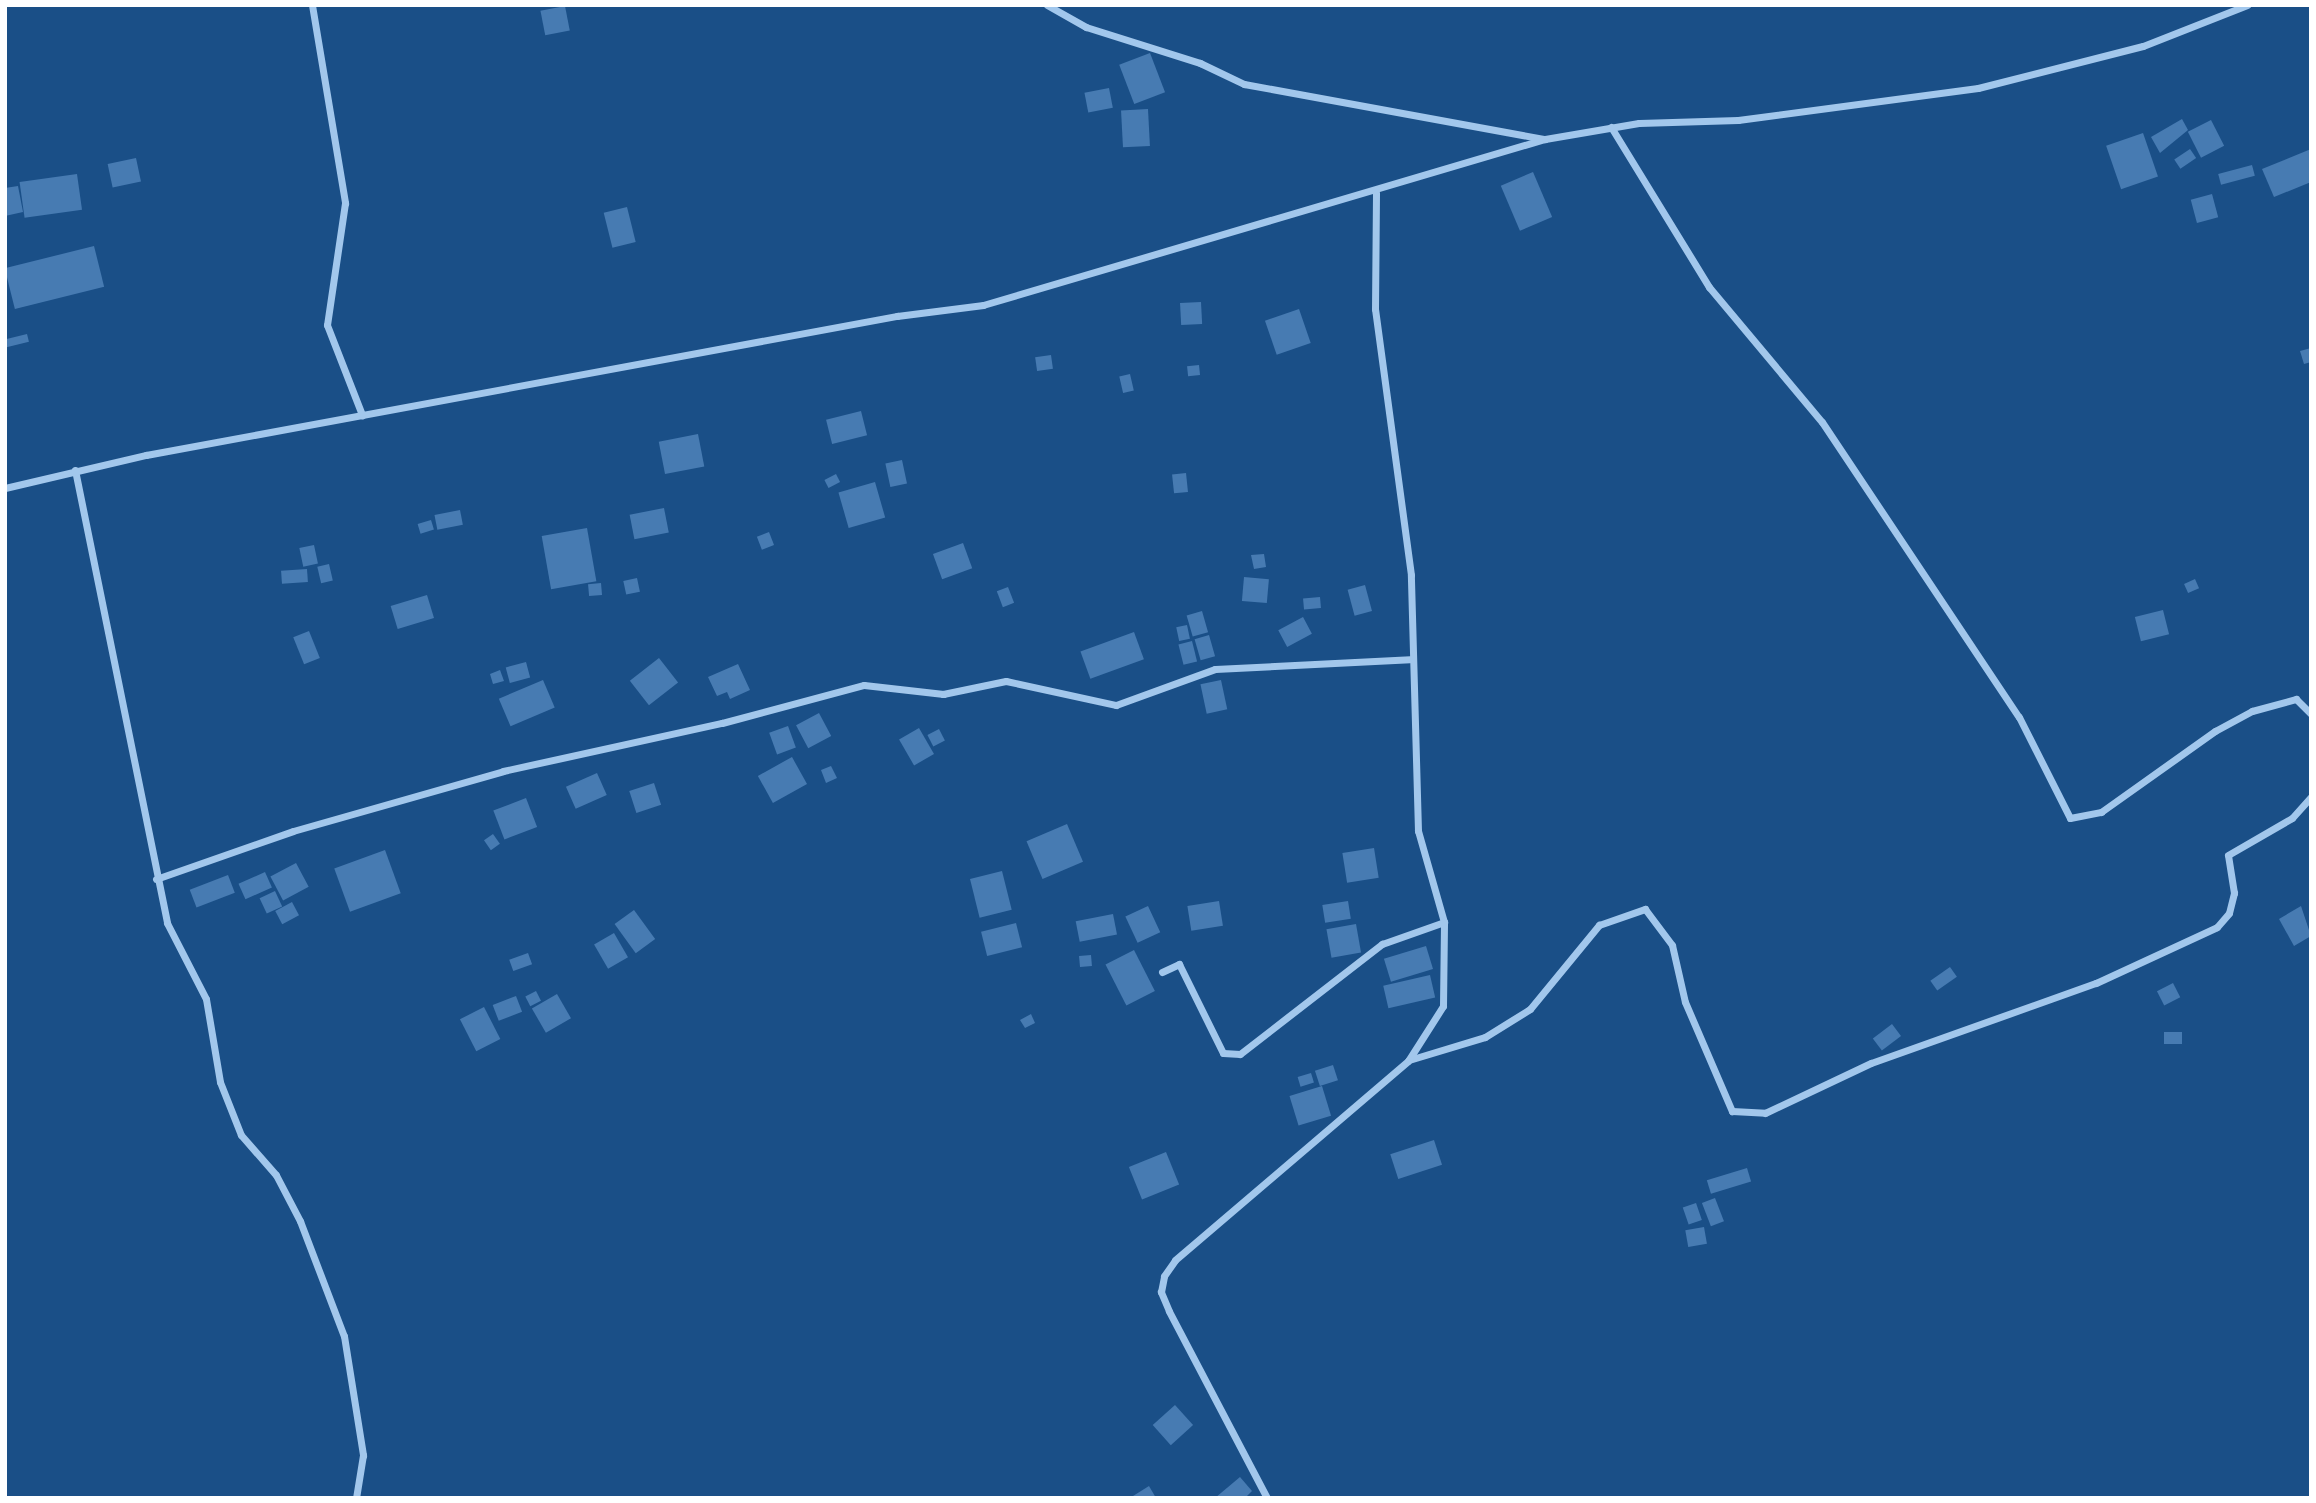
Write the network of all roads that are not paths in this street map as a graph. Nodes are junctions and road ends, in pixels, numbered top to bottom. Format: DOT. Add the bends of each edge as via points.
graph roads {
  1 [pos="312,5"];
  2 [pos="1047,5"];
  3 [pos="2247,5"];
  4 [pos="1611,127"];
  5 [pos="1545,139"];
  6 [pos="1376,193"];
  7 [pos="362,415"];
  8 [pos="75,470"];
  9 [pos="5,488"];
  10 [pos="1410,659"];
  11 [pos="2311,714"];
  12 [pos="2311,797"];
  13 [pos="156,879"];
  14 [pos="1444,922"];
  15 [pos="1162,972"];
  16 [pos="1408,1061"];
  17 [pos="356,1498"];
  18 [pos="1267,1498"];
  1 -- 7 [label="street" via="345,203 327,325"];
  2 -- 5 [label="street" via="1086,27 1200,62 1244,84"];
  3 -- 4 [label="street" via="2143,46 1978,88 1738,120"];
  4 -- 5 [label="street"];
  4 -- 11 [label="street" via="1709,287 1822,422 2019,718 2070,818 2101,812 2215,731 2252,711 2297,699"];
  5 -- 6 [label="street"];
  6 -- 7 [label="street" via="1035,293"];
  6 -- 10 [label="street" via="1375,309 1411,575"];
  7 -- 8 [label="street"];
  8 -- 9 [label="street"];
  8 -- 13 [label="street"];
  10 -- 13 [label="street" via="1215,669 1116,705 1006,681 943,694 864,685 722,723 503,771 293,831"];
  10 -- 14 [label="street" via="1418,831"];
  12 -- 16 [label="street" via="2292,818 2228,855 2234,893 2229,913 2217,927 2096,983 1871,1063 1765,1113 1732,1111 1685,1002 1672,945 1645,909 1599,925 1530,1009 1485,1037"];
  13 -- 17 [label="street" via="167,923 206,999 220,1082 241,1135 276,1175 300,1221 344,1336 363,1455"];
  14 -- 15 [label="street" via="1382,944 1240,1055 1223,1053 1179,964"];
  14 -- 16 [label="street" via="1443,1006"];
  16 -- 18 [label="street" via="1195,1242 1164,1276 1161,1292 1169,1311"];
}
